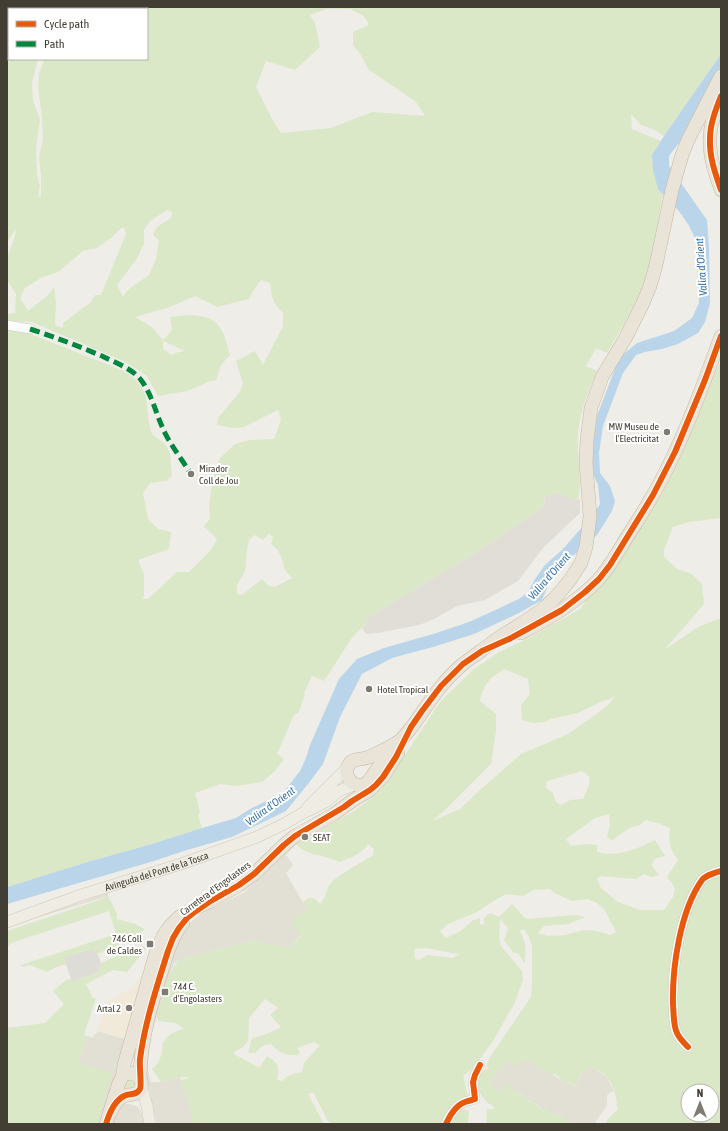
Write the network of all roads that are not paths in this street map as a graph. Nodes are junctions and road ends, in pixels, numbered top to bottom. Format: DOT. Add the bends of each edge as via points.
graph roads {
  1 [pos="721,76"];
  2 [pos="721,95"];
  3 [pos="721,120"];
  4 [pos="682,154"];
  5 [pos="721,167"];
  6 [pos="721,190"];
  7 [pos="7,325"];
  8 [pos="30,329"];
  9 [pos="721,336"];
  10 [pos="482,651"];
  11 [pos="411,727"];
  12 [pos="401,740"];
  13 [pos="362,760"];
  14 [pos="348,767"];
  15 [pos="361,788"];
  16 [pos="303,813"];
  17 [pos="721,871"];
  18 [pos="210,902"];
  19 [pos="7,922"];
  20 [pos="688,1047"];
  21 [pos="480,1065"];
  22 [pos="121,1079"];
  23 [pos="136,1088"];
  24 [pos="107,1120"];
  25 [pos="150,1122"];
  26 [pos="446,1124"];
  1 -- 4 [label="highway"];
  2 -- 4 [label="highway"];
  2 -- 6 [label="highway" via="710,138 714,171"];
  3 -- 5 [label="highway" via="716,144"];
  4 -- 10 [label="highway" via="650,286 626,337 602,377 591,408 586,463 590,516 581,563 556,598 535,616 498,638"];
  7 -- 8 [label="street"];
  9 -- 10 [label="highway" via="675,452 653,495 610,565 599,579 562,610"];
  10 -- 11 [label="highway" via="452,674"];
  11 -- 12 [label="highway"];
  11 -- 15 [label="highway, Carretera d'Engolasters" via="383,776 373,788"];
  12 -- 13 [label="highway" via="390,748"];
  12 -- 15 [label="highway"];
  13 -- 14 [label="highway" via="354,761"];
  13 -- 15 [label="highway" via="371,766 372,772"];
  14 -- 15 [label="highway" via="348,778"];
  14 -- 16 [label="main road, Avinguda del Pont de la Tosca"];
  15 -- 16 [label="main road, Avinguda del Pont de la Tosca" via="339,792"];
  15 -- 18 [label="highway, Carretera d'Engolasters" via="344,807 295,836 254,874"];
  16 -- 19 [label="main road, Avinguda del Pont de la Tosca" via="257,837"];
  17 -- 20 [label="street" via="703,879 691,901 678,942 673,993 674,1016 676,1032"];
  18 -- 22 [label="highway, Carretera d'Engolasters" via="179,917 163,936 155,956"];
  18 -- 23 [label="highway, Carretera d'Engolasters" via="187,918 173,938 143,1037"];
  21 -- 26 [label="street" via="473,1082 475,1099 464,1102 453,1111"];
  22 -- 23 [label="highway" via="121,1090"];
  22 -- 23 [label="highway" via="129,1073 136,1074"];
  22 -- 24 [label="highway, Carretera d'Engolasters"];
  23 -- 24 [label="highway" via="118,1100"];
  23 -- 25 [label="main road"];
}
